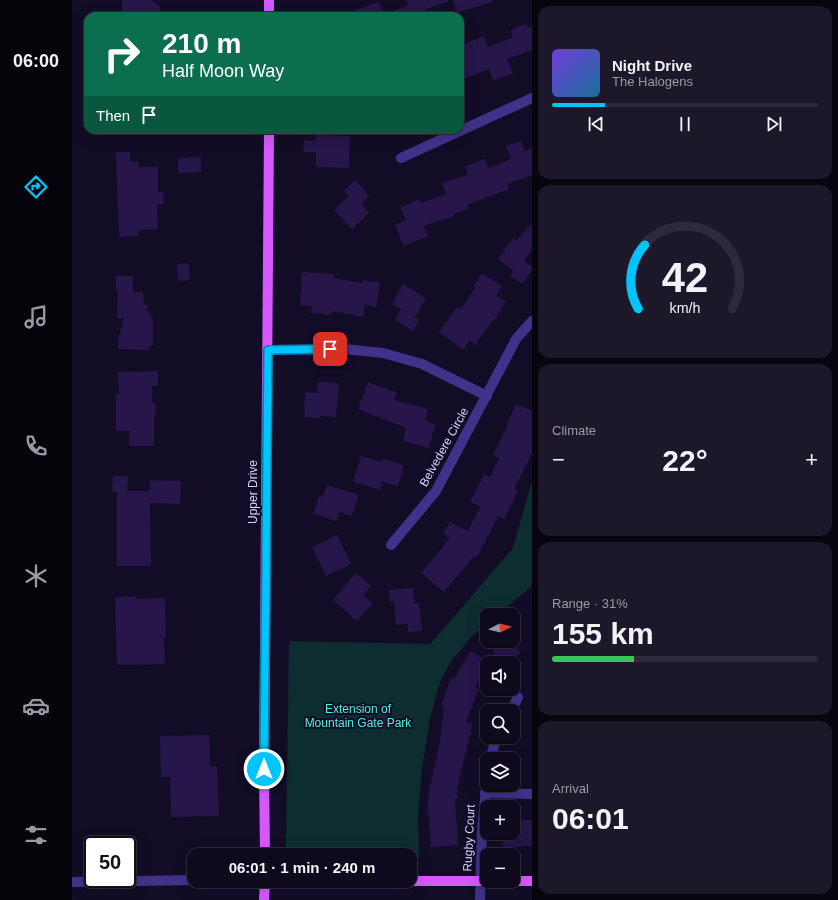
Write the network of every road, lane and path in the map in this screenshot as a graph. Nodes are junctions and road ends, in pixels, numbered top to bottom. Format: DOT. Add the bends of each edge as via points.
graph roads {
  1 [pos="269,0"];
  2 [pos="269,12"];
  3 [pos="532,98"];
  4 [pos="464,129"];
  5 [pos="269,134"];
  6 [pos="453,134"];
  7 [pos="400,158"];
  8 [pos="532,321"];
  9 [pos="268,350"];
  10 [pos="487,396"];
  11 [pos="391,545"];
  12 [pos="518,697"];
  13 [pos="514,704"];
  14 [pos="485,793"];
  15 [pos="532,794"];
  16 [pos="265,848"];
  17 [pos="483,848"];
  18 [pos="187,880"];
  19 [pos="417,881"];
  20 [pos="480,881"];
  21 [pos="520,881"];
  22 [pos="532,881"];
  23 [pos="72,882"];
  24 [pos="264,888"];
  25 [pos="483,888"];
  26 [pos="264,900"];
  27 [pos="480,900"];
  1 -- 2 [label="main road"];
  3 -- 4 [label="street"];
  5 -- 9 [label="main road, Upper Drive"];
  6 -- 7 [label="street"];
  8 -- 10 [label="street, Belvedere Circle" via="516,339"];
  9 -- 10 [label="street" via="344,349 383,353 422,364"];
  9 -- 16 [label="main road, Upper Drive"];
  10 -- 11 [label="street, Belvedere Circle" via="436,491"];
  12 -- 13 [label="street"];
  14 -- 15 [label="street"];
  14 -- 17 [label="street, Rugby Court"];
  18 -- 23 [label="street"];
  19 -- 20 [label="main road"];
  21 -- 22 [label="main road"];
  24 -- 26 [label="main road"];
  25 -- 27 [label="street, Rugby Court"];
}
